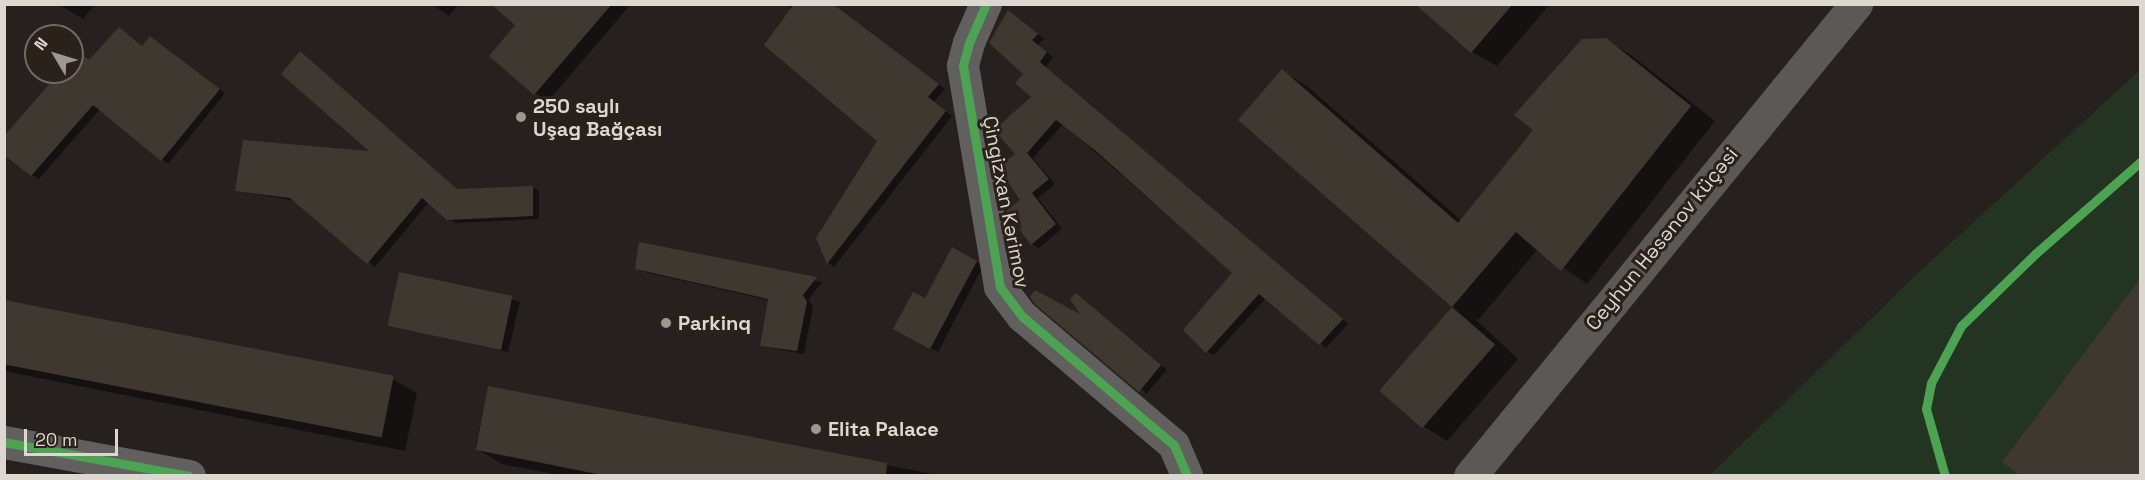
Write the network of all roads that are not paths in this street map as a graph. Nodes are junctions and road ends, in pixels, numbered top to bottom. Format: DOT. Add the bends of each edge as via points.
graph roads {
  1 [pos="986,4"];
  2 [pos="1856,4"];
  3 [pos="4,442"];
  4 [pos="189,476"];
  5 [pos="1187,476"];
  6 [pos="1470,476"];
  1 -- 5 [label="street, Çingizxan Kərimov" via="963,66 1000,287 1023,317 1174,445"];
  2 -- 6 [label="main road, Ceyhun Həsənov küçəsi"];
  3 -- 4 [label="street"];
}
